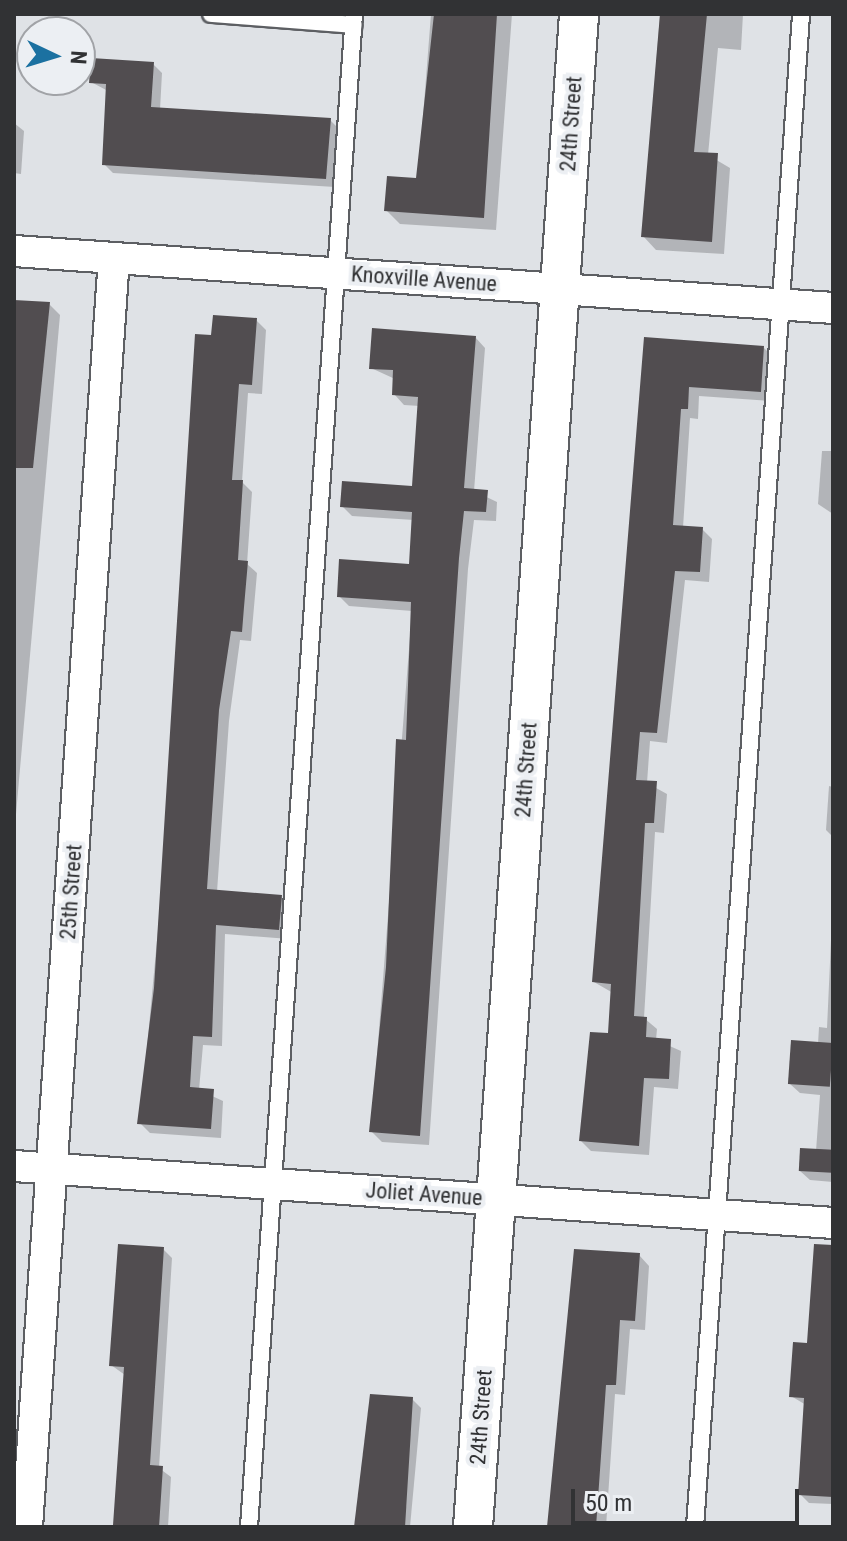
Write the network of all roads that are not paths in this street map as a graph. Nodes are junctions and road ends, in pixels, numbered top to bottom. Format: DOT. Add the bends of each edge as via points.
graph roads {
  1 [pos="211,14"];
  2 [pos="579,14"];
  3 [pos="801,14"];
  4 [pos="354,20"];
  5 [pos="14,251"];
  6 [pos="114,258"];
  7 [pos="338,273"];
  8 [pos="560,289"];
  9 [pos="780,304"];
  10 [pos="833,308"];
  11 [pos="14,1166"];
  12 [pos="52,1168"];
  13 [pos="274,1184"];
  14 [pos="496,1199"];
  15 [pos="719,1215"];
  16 [pos="833,1223"];
  17 [pos="27,1527"];
  18 [pos="249,1527"];
  19 [pos="473,1527"];
  20 [pos="695,1527"];
  1 -- 4 [label="lane"];
  2 -- 8 [label="street, 24th Street"];
  3 -- 9 [label="lane"];
  4 -- 7 [label="lane"];
  5 -- 6 [label="street, Knoxville Avenue"];
  6 -- 7 [label="street, Knoxville Avenue"];
  6 -- 12 [label="street, 25th Street"];
  7 -- 8 [label="street, Knoxville Avenue"];
  7 -- 13 [label="lane"];
  8 -- 9 [label="street, Knoxville Avenue"];
  8 -- 14 [label="street, 24th Street"];
  9 -- 10 [label="street, Knoxville Avenue"];
  9 -- 15 [label="lane"];
  11 -- 12 [label="street, Joliet Avenue"];
  12 -- 13 [label="street, Joliet Avenue"];
  12 -- 17 [label="street, 25th Street"];
  13 -- 14 [label="street, Joliet Avenue"];
  13 -- 18 [label="lane"];
  14 -- 15 [label="street, Joliet Avenue"];
  14 -- 19 [label="street, 24th Street"];
  15 -- 16 [label="street, Joliet Avenue"];
  15 -- 20 [label="lane"];
}
